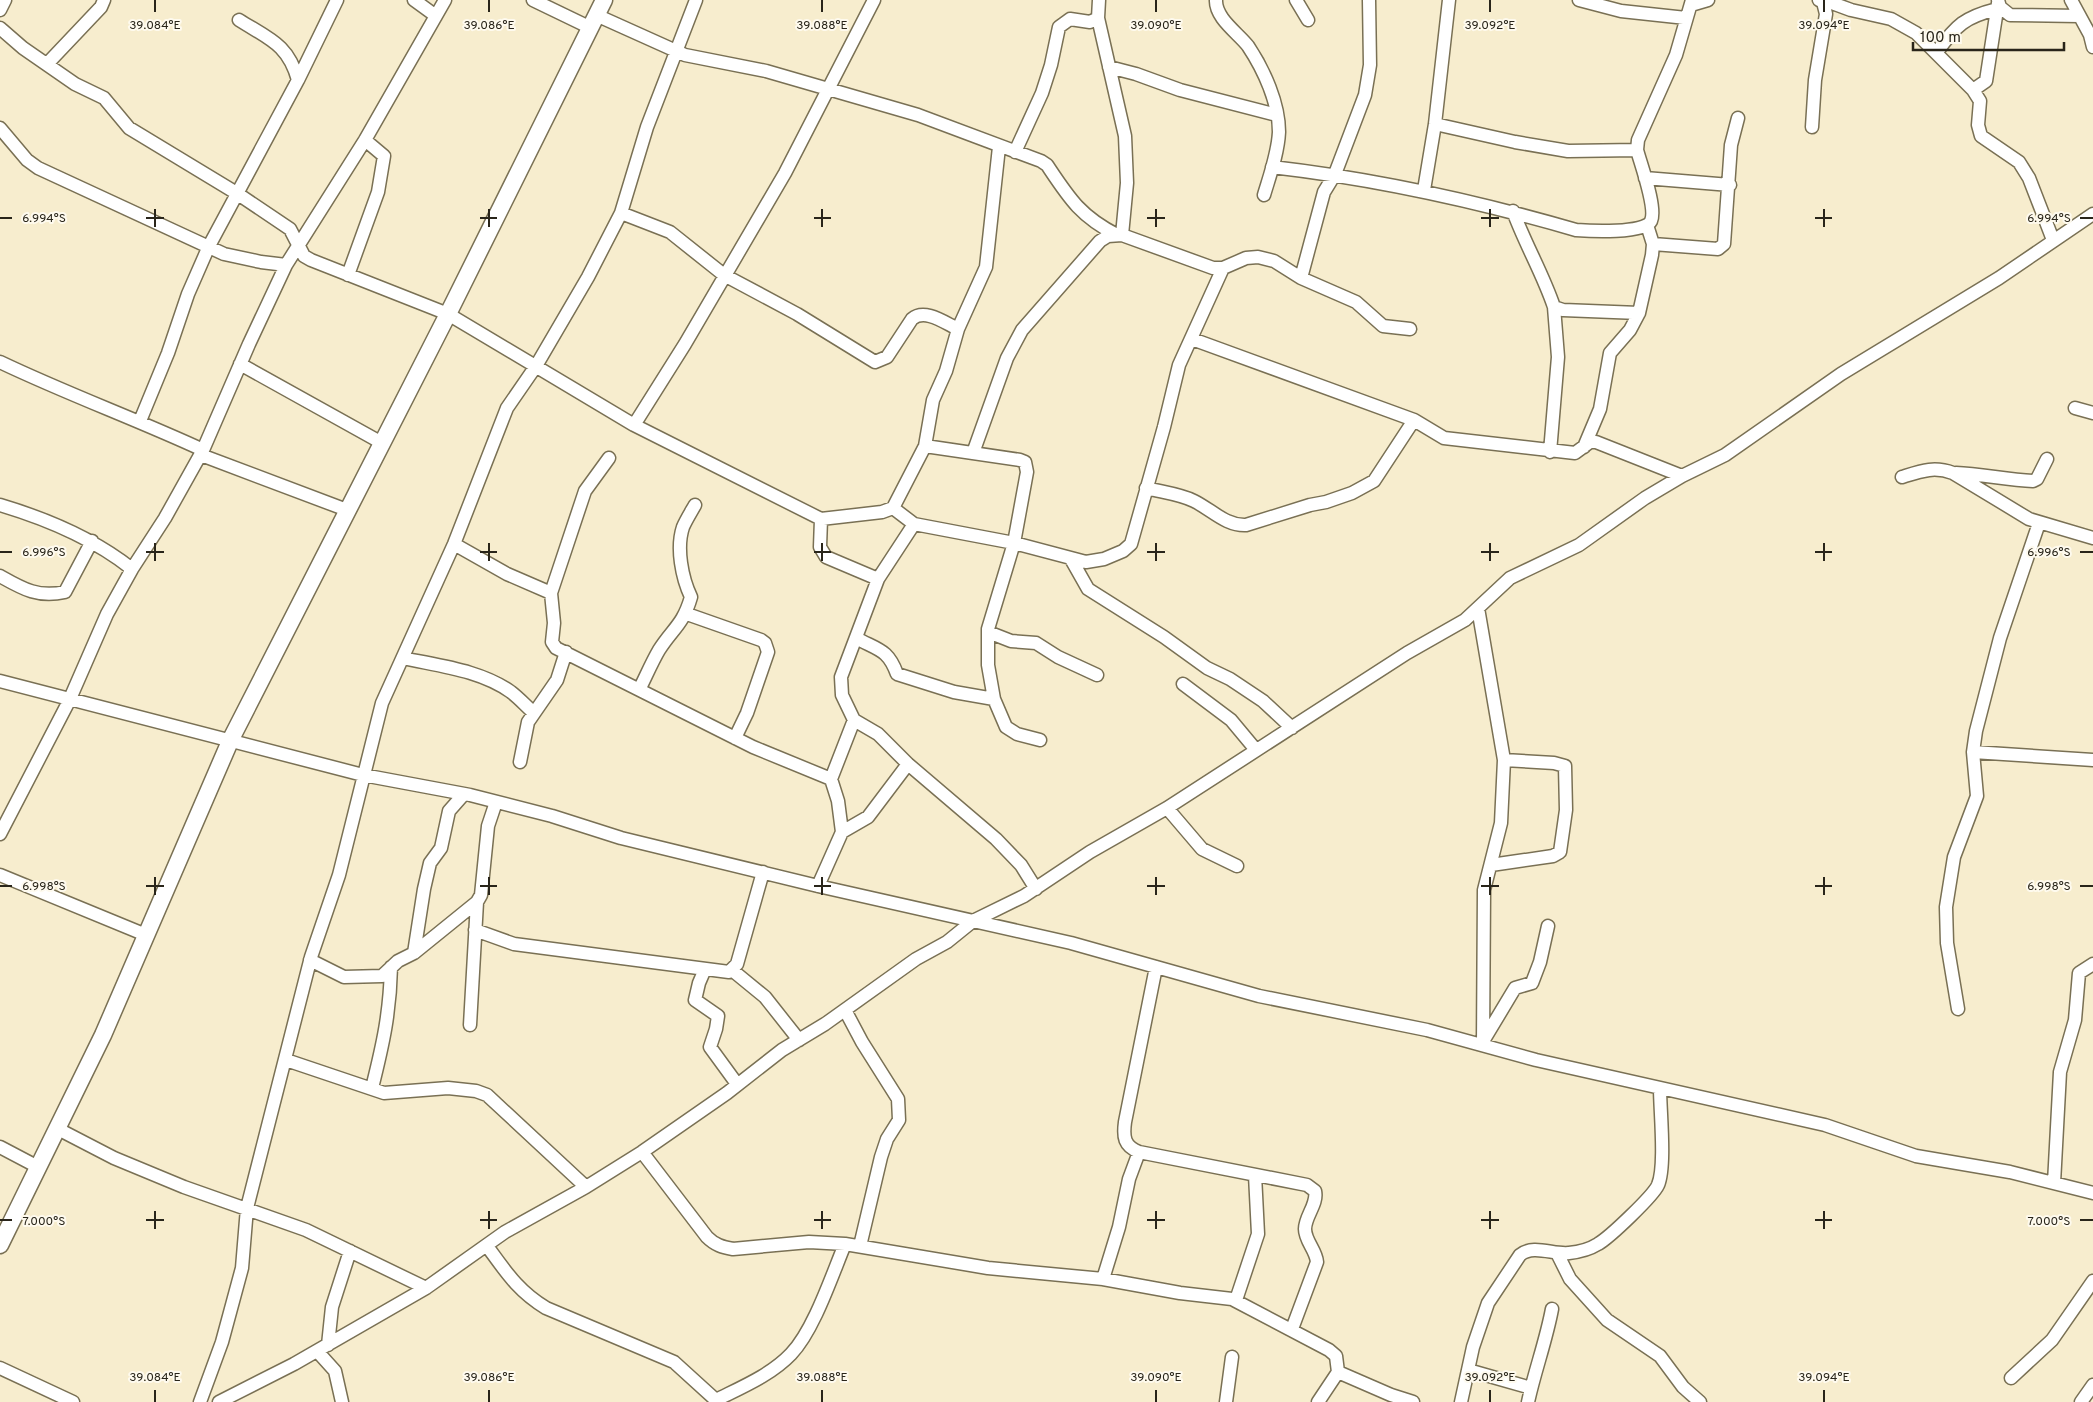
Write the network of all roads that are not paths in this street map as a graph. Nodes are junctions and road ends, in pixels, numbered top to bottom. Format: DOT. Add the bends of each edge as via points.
graph roads {
  1 [pos="5,0"];
  2 [pos="104,0"];
  3 [pos="337,0"];
  4 [pos="414,0"];
  5 [pos="445,0"];
  6 [pos="533,0"];
  7 [pos="604,0"];
  8 [pos="696,0"];
  9 [pos="874,0"];
  10 [pos="1099,0"];
  11 [pos="1216,0"];
  12 [pos="1296,0"];
  13 [pos="1369,0"];
  14 [pos="1449,0"];
  15 [pos="1579,0"];
  16 [pos="1708,0"];
  17 [pos="1819,0"];
  18 [pos="1824,0"];
  19 [pos="2071,0"];
  20 [pos="1692,2"];
  21 [pos="1998,4"];
  22 [pos="0,10"];
  23 [pos="436,16"];
  24 [pos="2079,16"];
  25 [pos="1098,18"];
  26 [pos="1686,18"];
  27 [pos="239,20"];
  28 [pos="1308,20"];
  29 [pos="594,22"];
  30 [pos="0,28"];
  31 [pos="2093,47"];
  32 [pos="674,52"];
  33 [pos="1937,52"];
  34 [pos="47,64"];
  35 [pos="1109,67"];
  36 [pos="298,80"];
  37 [pos="828,90"];
  38 [pos="1973,90"];
  39 [pos="1277,115"];
  40 [pos="1738,118"];
  41 [pos="1435,124"];
  42 [pos="1812,127"];
  43 [pos="0,128"];
  44 [pos="365,140"];
  45 [pos="999,147"];
  46 [pos="1638,150"];
  47 [pos="1015,152"];
  48 [pos="1272,167"];
  49 [pos="1334,174"];
  50 [pos="1645,178"];
  51 [pos="1730,185"];
  52 [pos="1424,190"];
  53 [pos="238,194"];
  54 [pos="1264,195"];
  55 [pos="1513,212"];
  56 [pos="621,214"];
  57 [pos="2093,214"];
  58 [pos="2076,224"];
  59 [pos="1647,225"];
  60 [pos="2093,228"];
  61 [pos="1119,235"];
  62 [pos="2053,240"];
  63 [pos="298,243"];
  64 [pos="1653,244"];
  65 [pos="209,246"];
  66 [pos="286,265"];
  67 [pos="1223,268"];
  68 [pos="348,275"];
  69 [pos="724,275"];
  70 [pos="1301,278"];
  71 [pos="1554,307"];
  72 [pos="1639,313"];
  73 [pos="448,314"];
  74 [pos="1410,328"];
  75 [pos="958,329"];
  76 [pos="1192,339"];
  77 [pos="0,362"];
  78 [pos="240,364"];
  79 [pos="536,366"];
  80 [pos="2074,408"];
  81 [pos="2093,413"];
  82 [pos="1414,420"];
  83 [pos="140,421"];
  84 [pos="634,425"];
  85 [pos="382,443"];
  86 [pos="926,446"];
  87 [pos="1584,447"];
  88 [pos="202,452"];
  89 [pos="973,452"];
  90 [pos="1550,452"];
  91 [pos="609,458"];
  92 [pos="2046,459"];
  93 [pos="1953,473"];
  94 [pos="1682,476"];
  95 [pos="1902,477"];
  96 [pos="1146,488"];
  97 [pos="0,505"];
  98 [pos="694,506"];
  99 [pos="893,508"];
  100 [pos="347,510"];
  101 [pos="821,519"];
  102 [pos="2039,523"];
  103 [pos="914,524"];
  104 [pos="2093,538"];
  105 [pos="92,541"];
  106 [pos="1014,542"];
  107 [pos="454,544"];
  108 [pos="1071,559"];
  109 [pos="132,569"];
  110 [pos="0,576"];
  111 [pos="878,579"];
  112 [pos="551,594"];
  113 [pos="1478,608"];
  114 [pos="686,614"];
  115 [pos="988,632"];
  116 [pos="856,638"];
  117 [pos="566,652"];
  118 [pos="403,658"];
  119 [pos="1097,675"];
  120 [pos="0,681"];
  121 [pos="1183,684"];
  122 [pos="640,688"];
  123 [pos="994,699"];
  124 [pos="69,701"];
  125 [pos="534,713"];
  126 [pos="854,720"];
  127 [pos="1292,728"];
  128 [pos="735,738"];
  129 [pos="230,739"];
  130 [pos="1040,740"];
  131 [pos="1256,750"];
  132 [pos="1973,752"];
  133 [pos="1504,760"];
  134 [pos="2093,760"];
  135 [pos="520,762"];
  136 [pos="908,764"];
  137 [pos="363,775"];
  138 [pos="831,779"];
  139 [pos="464,794"];
  140 [pos="496,802"];
  141 [pos="1168,808"];
  142 [pos="842,832"];
  143 [pos="0,834"];
  144 [pos="1491,865"];
  145 [pos="1237,866"];
  146 [pos="764,872"];
  147 [pos="0,875"];
  148 [pos="818,886"];
  149 [pos="1036,889"];
  150 [pos="476,902"];
  151 [pos="973,921"];
  152 [pos="1548,926"];
  153 [pos="475,930"];
  154 [pos="146,935"];
  155 [pos="414,953"];
  156 [pos="310,960"];
  157 [pos="2093,964"];
  158 [pos="391,967"];
  159 [pos="1156,967"];
  160 [pos="705,969"];
  161 [pos="732,970"];
  162 [pos="1958,1008"];
  163 [pos="845,1010"];
  164 [pos="470,1025"];
  165 [pos="799,1040"];
  166 [pos="1483,1042"];
  167 [pos="286,1060"];
  168 [pos="737,1084"];
  169 [pos="372,1088"];
  170 [pos="1660,1088"];
  171 [pos="58,1129"];
  172 [pos="0,1147"];
  173 [pos="642,1152"];
  174 [pos="1139,1152"];
  175 [pos="38,1167"];
  176 [pos="1255,1175"];
  177 [pos="2054,1183"];
  178 [pos="586,1187"];
  179 [pos="2093,1193"];
  180 [pos="247,1208"];
  181 [pos="845,1244"];
  182 [pos="0,1245"];
  183 [pos="487,1246"];
  184 [pos="860,1246"];
  185 [pos="350,1251"];
  186 [pos="1557,1253"];
  187 [pos="1103,1280"];
  188 [pos="2093,1281"];
  189 [pos="426,1288"];
  190 [pos="1236,1300"];
  191 [pos="1552,1309"];
  192 [pos="1292,1329"];
  193 [pos="322,1348"];
  194 [pos="1232,1357"];
  195 [pos="0,1368"];
  196 [pos="1468,1370"];
  197 [pos="1338,1372"];
  198 [pos="2011,1378"];
  199 [pos="2093,1385"];
  200 [pos="1531,1388"];
  201 [pos="717,1401"];
  202 [pos="73,1402"];
  203 [pos="200,1402"];
  204 [pos="219,1402"];
  205 [pos="342,1402"];
  206 [pos="1226,1402"];
  207 [pos="1318,1402"];
  208 [pos="1414,1402"];
  209 [pos="1461,1402"];
  210 [pos="1528,1402"];
  211 [pos="1700,1402"];
  212 [pos="2081,1402"];
  1 -- 22 [label="street"];
  2 -- 34 [label="street"];
  3 -- 36 [label="street"];
  4 -- 23 [label="street"];
  5 -- 23 [label="street"];
  6 -- 29 [label="street"];
  7 -- 29 [label="main road"];
  8 -- 32 [label="street"];
  9 -- 37 [label="street"];
  10 -- 25 [label="street"];
  11 -- 39 [label="street" via="1215,6 1248,47 1267,80"];
  12 -- 28 [label="street"];
  13 -- 49 [label="street" via="1370,65 1365,95"];
  14 -- 41 [label="street"];
  15 -- 26 [label="street" via="1621,10"];
  16 -- 20 [label="street"];
  17 -- 42 [label="street" via="1823,2 1826,14 1815,80"];
  18 -- 33 [label="street" via="1851,10 1891,18 1916,33"];
  19 -- 24 [label="street"];
  20 -- 26 [label="street"];
  21 -- 24 [label="street" via="2010,15"];
  21 -- 33 [label="street" via="1974,15 1952,31"];
  21 -- 38 [label="street" via="1986,80"];
  23 -- 44 [label="street"];
  24 -- 31 [label="street"];
  25 -- 35 [label="street"];
  25 -- 47 [label="street" via="1090,22 1070,19 1059,27 1042,92"];
  26 -- 46 [label="street" via="1676,55 1638,140"];
  27 -- 36 [label="street" via="288,53"];
  29 -- 32 [label="street"];
  29 -- 73 [label="main road"];
  30 -- 34 [label="street"];
  32 -- 37 [label="street" via="766,71"];
  32 -- 56 [label="street"];
  33 -- 38 [label="street"];
  34 -- 53 [label="street" via="75,84 104,98 129,128"];
  35 -- 39 [label="street" via="1180,90"];
  35 -- 61 [label="street" via="1125,136 1127,183"];
  36 -- 53 [label="street"];
  37 -- 45 [label="street" via="918,115"];
  37 -- 69 [label="street" via="785,173"];
  38 -- 62 [label="street" via="1980,101 1978,125 1981,136 2019,162 2029,178"];
  39 -- 48 [label="street" via="1279,132"];
  40 -- 51 [label="street" via="1731,146"];
  41 -- 46 [label="street" via="1568,151"];
  41 -- 52 [label="street"];
  43 -- 65 [label="street" via="38,168"];
  44 -- 63 [label="street"];
  44 -- 68 [label="street" via="384,156 378,192"];
  45 -- 47 [label="street"];
  45 -- 75 [label="street" via="986,267"];
  46 -- 50 [label="street"];
  47 -- 61 [label="street" via="1047,165 1072,204 1099,226"];
  48 -- 49 [label="street"];
  48 -- 54 [label="street"];
  49 -- 52 [label="street"];
  49 -- 70 [label="street" via="1324,192"];
  50 -- 51 [label="street"];
  50 -- 59 [label="street" via="1652,210 1651,221"];
  51 -- 64 [label="street" via="1724,244 1718,248"];
  52 -- 55 [label="street"];
  53 -- 63 [label="street" via="290,229"];
  53 -- 65 [label="street"];
  55 -- 59 [label="street" via="1586,231"];
  55 -- 71 [label="street" via="1525,244 1546,282"];
  56 -- 69 [label="street" via="670,232"];
  56 -- 79 [label="street"];
  57 -- 58 [label="street"];
  58 -- 60 [label="street"];
  58 -- 62 [label="street"];
  59 -- 64 [label="street"];
  61 -- 67 [label="street" via="1213,268"];
  61 -- 89 [label="street" via="1100,241 1022,330 1007,358"];
  62 -- 94 [label="street" via="1999,278 1833,379 1725,455"];
  63 -- 66 [label="street"];
  63 -- 68 [label="street" via="304,256"];
  64 -- 72 [label="street"];
  65 -- 66 [label="street" via="224,254"];
  65 -- 83 [label="street"];
  66 -- 78 [label="street"];
  67 -- 70 [label="street" via="1246,258 1258,257 1274,261"];
  67 -- 76 [label="street"];
  68 -- 73 [label="street"];
  69 -- 75 [label="street" via="798,314 875,362 887,358 912,318 918,314"];
  69 -- 84 [label="street"];
  70 -- 74 [label="street" via="1356,302 1383,326"];
  71 -- 72 [label="street"];
  71 -- 90 [label="street" via="1558,358"];
  72 -- 87 [label="street" via="1630,330 1610,353 1600,409"];
  73 -- 79 [label="street"];
  73 -- 85 [label="main road"];
  75 -- 86 [label="street" via="946,371 933,400"];
  76 -- 82 [label="street"];
  76 -- 96 [label="street" via="1179,366"];
  77 -- 83 [label="street" via="86,401"];
  78 -- 85 [label="street"];
  78 -- 88 [label="street"];
  79 -- 84 [label="street"];
  79 -- 107 [label="street" via="507,408"];
  80 -- 81 [label="street"];
  82 -- 90 [label="street" via="1444,438"];
  82 -- 96 [label="street" via="1374,481 1326,502 1246,525 1224,520 1194,501"];
  83 -- 88 [label="street"];
  84 -- 101 [label="street"];
  85 -- 100 [label="main road"];
  86 -- 89 [label="street"];
  86 -- 99 [label="street"];
  87 -- 90 [label="street" via="1574,453"];
  87 -- 94 [label="street" via="1596,442"];
  88 -- 100 [label="street"];
  88 -- 109 [label="street" via="166,518"];
  89 -- 106 [label="street" via="1025,462 1027,472"];
  91 -- 112 [label="street" via="585,491"];
  92 -- 93 [label="street" via="2033,481"];
  93 -- 95 [label="street" via="1934,468"];
  93 -- 102 [label="street"];
  94 -- 113 [label="street" via="1579,545 1510,578"];
  96 -- 108 [label="street" via="1131,544 1104,559 1086,562"];
  97 -- 105 [label="street"];
  98 -- 114 [label="street" via="681,539 683,581 691,597"];
  99 -- 101 [label="street"];
  99 -- 103 [label="street"];
  100 -- 129 [label="main road"];
  101 -- 111 [label="street" via="820,546 826,557"];
  102 -- 104 [label="street"];
  102 -- 132 [label="street" via="2000,638"];
  103 -- 106 [label="street"];
  103 -- 111 [label="street"];
  105 -- 109 [label="street"];
  105 -- 110 [label="street" via="65,592 28,592"];
  106 -- 108 [label="street"];
  106 -- 115 [label="street"];
  107 -- 112 [label="street"];
  107 -- 118 [label="street"];
  108 -- 127 [label="street" via="1088,589 1263,701"];
  109 -- 124 [label="street" via="107,614"];
  111 -- 116 [label="street"];
  112 -- 117 [label="street" via="552,642 556,648"];
  113 -- 127 [label="street" via="1465,620"];
  113 -- 133 [label="street"];
  114 -- 122 [label="street" via="660,649"];
  114 -- 128 [label="street" via="765,643 768,652"];
  115 -- 119 [label="street" via="1011,641 1036,643"];
  115 -- 123 [label="street" via="988,665"];
  116 -- 123 [label="street" via="886,654 897,674 954,692"];
  116 -- 126 [label="street" via="841,678 842,695"];
  117 -- 122 [label="street"];
  117 -- 125 [label="street" via="557,680"];
  118 -- 125 [label="street" via="495,682 512,692"];
  118 -- 137 [label="street" via="382,703"];
  120 -- 124 [label="street"];
  121 -- 131 [label="street" via="1231,720"];
  122 -- 128 [label="street"];
  123 -- 130 [label="street" via="1006,727 1017,734"];
  124 -- 129 [label="street"];
  124 -- 143 [label="street"];
  125 -- 135 [label="street" via="528,722"];
  126 -- 136 [label="street" via="878,734"];
  126 -- 138 [label="street"];
  127 -- 131 [label="street"];
  128 -- 138 [label="street"];
  129 -- 137 [label="street"];
  129 -- 154 [label="main road"];
  131 -- 141 [label="street"];
  132 -- 134 [label="street"];
  132 -- 162 [label="street" via="1977,796 1954,856 1946,907 1947,943"];
  133 -- 144 [label="street" via="1501,823"];
  133 -- 144 [label="street" via="1565,766 1566,810 1562,843 1560,852 1553,856"];
  136 -- 142 [label="street" via="868,817"];
  136 -- 149 [label="street" via="996,838 1021,865"];
  137 -- 139 [label="street"];
  137 -- 156 [label="street" via="339,875"];
  138 -- 142 [label="street"];
  139 -- 140 [label="street"];
  139 -- 155 [label="street" via="449,811 441,848 430,863"];
  140 -- 146 [label="street" via="621,838"];
  140 -- 150 [label="street" via="488,826 481,896"];
  141 -- 145 [label="street" via="1202,849"];
  141 -- 149 [label="street" via="1090,852"];
  142 -- 148 [label="street"];
  144 -- 166 [label="street" via="1484,890"];
  146 -- 148 [label="street"];
  146 -- 161 [label="street" via="737,964"];
  147 -- 154 [label="street"];
  148 -- 151 [label="street"];
  149 -- 151 [label="street"];
  150 -- 153 [label="street"];
  150 -- 155 [label="street"];
  151 -- 159 [label="street" via="1071,943"];
  151 -- 163 [label="street"];
  152 -- 166 [label="street" via="1532,983 1515,988"];
  153 -- 160 [label="street" via="514,944"];
  153 -- 164 [label="street"];
  154 -- 171 [label="main road"];
  155 -- 158 [label="street"];
  156 -- 158 [label="street" via="347,978 378,977"];
  156 -- 167 [label="street"];
  157 -- 177 [label="street" via="2079,973 2074,1020 2060,1072"];
  158 -- 169 [label="street" via="386,1033"];
  159 -- 166 [label="street" via="1303,1007"];
  159 -- 174 [label="street" via="1124,1132 1127,1144"];
  160 -- 161 [label="street"];
  160 -- 168 [label="street" via="694,1000 718,1016 710,1047"];
  161 -- 165 [label="street" via="765,997"];
  163 -- 165 [label="street"];
  163 -- 184 [label="street" via="898,1099 900,1109 899,1120 887,1139"];
  165 -- 168 [label="street"];
  166 -- 170 [label="street" via="1536,1060"];
  167 -- 169 [label="street"];
  167 -- 180 [label="street"];
  168 -- 173 [label="street"];
  169 -- 178 [label="street" via="394,1093 448,1088 487,1095"];
  170 -- 177 [label="street" via="1825,1125 1916,1156"];
  170 -- 186 [label="street" via="1661,1166 1658,1184 1649,1197 1598,1244 1582,1251"];
  171 -- 175 [label="main road"];
  171 -- 180 [label="street" via="114,1158 184,1187"];
  172 -- 175 [label="street"];
  173 -- 178 [label="street"];
  173 -- 181 [label="street" via="714,1244 733,1249 809,1242"];
  174 -- 176 [label="street"];
  174 -- 187 [label="street"];
  175 -- 182 [label="main road"];
  176 -- 190 [label="street" via="1258,1234"];
  176 -- 192 [label="street" via="1307,1185 1316,1194 1305,1235 1316,1257 1316,1268"];
  177 -- 179 [label="street"];
  178 -- 183 [label="street" via="505,1232"];
  180 -- 185 [label="street"];
  180 -- 203 [label="street" via="242,1268 222,1342"];
  181 -- 184 [label="street"];
  181 -- 201 [label="street" via="804,1337 791,1354 763,1376"];
  183 -- 189 [label="street"];
  183 -- 201 [label="street" via="515,1285 531,1299 674,1362"];
  184 -- 187 [label="street" via="988,1268"];
  185 -- 189 [label="street"];
  185 -- 193 [label="street"];
  186 -- 196 [label="street" via="1532,1250 1520,1255 1488,1302"];
  186 -- 211 [label="street" via="1570,1279 1607,1320 1660,1356 1683,1387"];
  187 -- 190 [label="street"];
  188 -- 198 [label="street" via="2052,1340"];
  189 -- 193 [label="street"];
  190 -- 192 [label="street"];
  191 -- 200 [label="street"];
  192 -- 197 [label="street" via="1336,1356"];
  193 -- 204 [label="street"];
  193 -- 205 [label="street" via="335,1371"];
  194 -- 206 [label="street"];
  195 -- 202 [label="street"];
  196 -- 200 [label="street"];
  196 -- 209 [label="street"];
  197 -- 207 [label="street"];
  197 -- 208 [label="street"];
  199 -- 212 [label="street"];
  200 -- 210 [label="street"];
}
